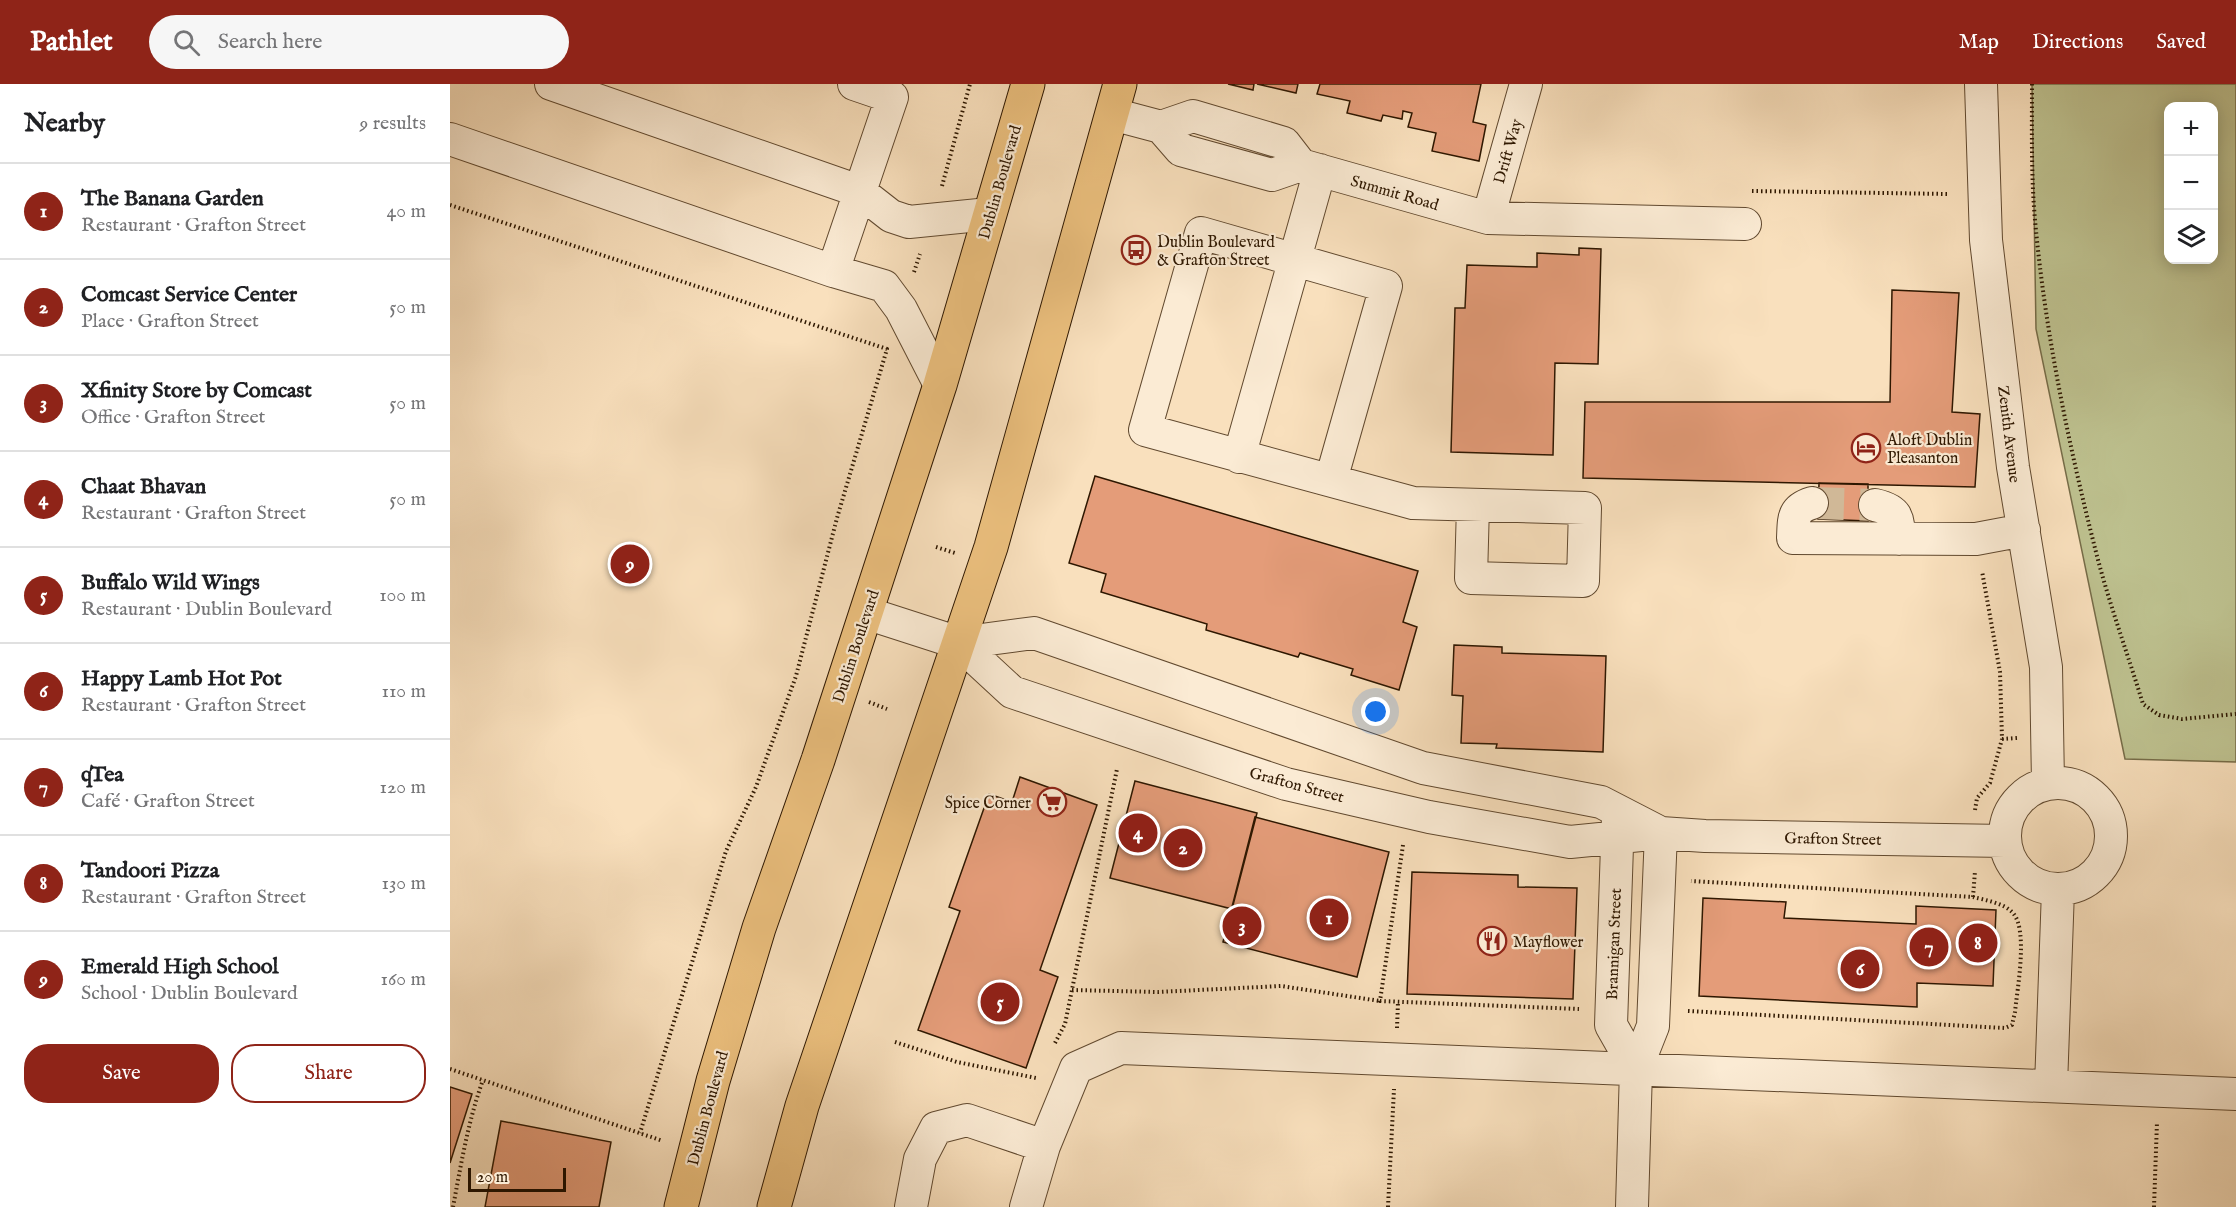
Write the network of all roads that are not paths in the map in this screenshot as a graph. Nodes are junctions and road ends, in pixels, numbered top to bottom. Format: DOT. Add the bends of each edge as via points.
graph roads {
  1 [pos="551,84"];
  2 [pos="854,84"];
  3 [pos="1028,84"];
  4 [pos="1526,84"];
  5 [pos="1981,84"];
  6 [pos="1116,99"];
  7 [pos="450,139"];
  8 [pos="1311,168"];
  9 [pos="859,191"];
  10 [pos="989,214"];
  11 [pos="1488,218"];
  12 [pos="1745,224"];
  13 [pos="1295,260"];
  14 [pos="833,271"];
  15 [pos="940,385"];
  16 [pos="1239,457"];
  17 [pos="1331,480"];
  18 [pos="1812,503"];
  19 [pos="1473,505"];
  20 [pos="1875,505"];
  21 [pos="2024,530"];
  22 [pos="1899,539"];
  23 [pos="866,613"];
  24 [pos="959,643"];
  25 [pos="2048,783"];
  26 [pos="1618,824"];
  27 [pos="1661,833"];
  28 [pos="2005,841"];
  29 [pos="2058,890"];
  30 [pos="1636,1070"];
  31 [pos="2051,1086"];
  32 [pos="2236,1094"];
  33 [pos="1044,1146"];
  34 [pos="681,1207"];
  35 [pos="774,1207"];
  36 [pos="911,1207"];
  37 [pos="1026,1207"];
  38 [pos="1632,1207"];
  1 -- 9 [label="street"];
  2 -- 9 [label="street" via="892,97"];
  3 -- 10 [label="main road, Dublin Boulevard"];
  4 -- 11 [label="street, Drift Way"];
  5 -- 21 [label="street, Zenith Avenue" via="1986,240"];
  6 -- 8 [label="street" via="1161,128 1181,150 1272,175"];
  6 -- 24 [label="main road" via="991,547"];
  7 -- 14 [label="street"];
  8 -- 11 [label="street, Summit Road"];
  8 -- 13 [label="street"];
  9 -- 10 [label="street" via="891,216 909,222"];
  9 -- 14 [label="street"];
  10 -- 15 [label="main road, Dublin Boulevard"];
  11 -- 12 [label="street, Summit Road"];
  13 -- 16 [label="street"];
  13 -- 16 [label="street" via="1201,233 1145,430"];
  13 -- 17 [label="street" via="1386,286"];
  14 -- 15 [label="street" via="884,286 901,309"];
  15 -- 23 [label="main road, Dublin Boulevard"];
  16 -- 17 [label="street"];
  17 -- 19 [label="street" via="1413,503"];
  18 -- 22 [label="street" via="1802,506 1794,516 1793,538"];
  20 -- 22 [label="street" via="1889,508 1898,518"];
  21 -- 22 [label="street" via="1976,539"];
  21 -- 25 [label="street, Zenith Avenue" via="2046,667"];
  23 -- 24 [label="street, Grafton Street"];
  23 -- 34 [label="main road, Dublin Boulevard" via="759,928 712,1081"];
  24 -- 26 [label="street, Grafton Street" via="1034,633 1423,768 1601,802"];
  24 -- 26 [label="street, Grafton Street" via="1012,692 1286,784 1429,817 1570,842"];
  24 -- 35 [label="main road" via="816,1062"];
  25 -- 28 [label="street" via="2017,801 2007,817"];
  25 -- 29 [label="street" via="2084,789 2098,801 2111,834 2102,867 2090,879"];
  26 -- 27 [label="street, Grafton Street"];
  26 -- 30 [label="street, Brannigan Street" via="1611,1025"];
  27 -- 28 [label="street, Grafton Street"];
  27 -- 30 [label="street" via="1653,1026"];
  28 -- 29 [label="street" via="2014,868 2026,880 2041,888"];
  29 -- 31 [label="street"];
  30 -- 31 [label="street"];
  30 -- 33 [label="street" via="1121,1048 1076,1068"];
  30 -- 38 [label="street"];
  31 -- 32 [label="street"];
  33 -- 36 [label="street" via="967,1120 936,1128 920,1159"];
  33 -- 37 [label="street"];
}
